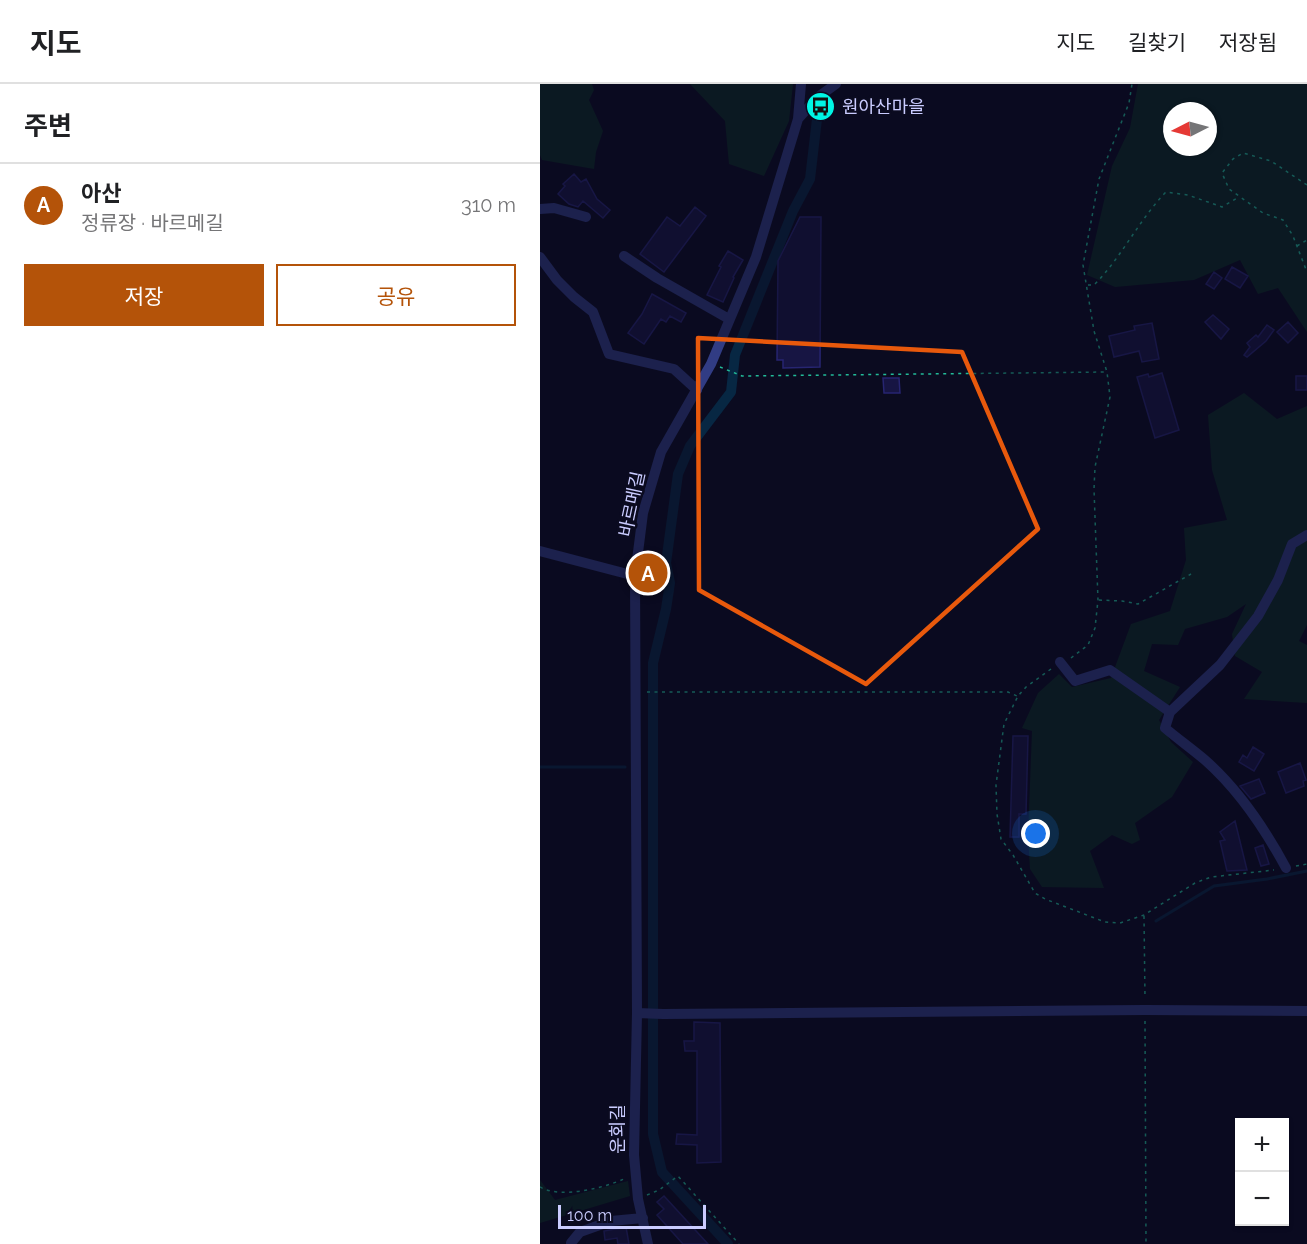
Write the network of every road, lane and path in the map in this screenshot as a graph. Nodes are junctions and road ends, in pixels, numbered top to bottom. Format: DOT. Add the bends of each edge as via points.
graph roads {
  1 [pos="801,84"];
  2 [pos="836,84"];
  3 [pos="1132,84"];
  4 [pos="798,119"];
  5 [pos="1307,185"];
  6 [pos="1239,196"];
  7 [pos="540,209"];
  8 [pos="586,217"];
  9 [pos="1307,240"];
  10 [pos="1297,246"];
  11 [pos="624,256"];
  12 [pos="540,257"];
  13 [pos="1307,273"];
  14 [pos="1087,285"];
  15 [pos="729,319"];
  16 [pos="722,368"];
  17 [pos="1107,372"];
  18 [pos="697,390"];
  19 [pos="1307,535"];
  20 [pos="540,551"];
  21 [pos="1191,574"];
  22 [pos="635,576"];
  23 [pos="1098,600"];
  24 [pos="1060,663"];
  25 [pos="644,692"];
  26 [pos="1018,696"];
  27 [pos="1170,712"];
  28 [pos="1307,864"];
  29 [pos="1286,868"];
  30 [pos="1144,915"];
  31 [pos="1145,1010"];
  32 [pos="1307,1011"];
  33 [pos="640,1013"];
  34 [pos="636,1173"];
  35 [pos="540,1187"];
  36 [pos="659,1190"];
  37 [pos="643,1218"];
  38 [pos="571,1243"];
  39 [pos="648,1244"];
  40 [pos="739,1244"];
  41 [pos="1146,1244"];
  1 -- 4 [label="street"];
  2 -- 4 [label="street, 바르메길"];
  3 -- 14 [label="path" via="1129,103 1099,179 1083,265"];
  4 -- 15 [label="street, 바르메길" via="756,257"];
  5 -- 6 [label="path" via="1271,161 1243,153 1222,173 1229,189"];
  6 -- 10 [label="path" via="1263,213 1283,220"];
  6 -- 14 [label="path" via="1222,207 1166,192 1149,209 1109,270 1094,285"];
  7 -- 8 [label="street" via="554,208"];
  9 -- 10 [label="path"];
  10 -- 13 [label="path"];
  11 -- 15 [label="street"];
  12 -- 18 [label="street" via="563,286 593,312 609,354 674,369"];
  14 -- 17 [label="path" via="1094,332"];
  15 -- 18 [label="street, 바르메길"];
  16 -- 17 [label="path" via="742,376"];
  17 -- 23 [label="path" via="1110,397 1094,489"];
  18 -- 22 [label="street, 바르메길" via="661,452 651,480"];
  19 -- 27 [label="street" via="1292,544 1258,616 1220,665"];
  20 -- 22 [label="street"];
  21 -- 23 [label="path" via="1138,604"];
  22 -- 33 [label="street, 바르메길"];
  23 -- 24 [label="path" via="1095,628 1088,645"];
  24 -- 26 [label="path"];
  24 -- 27 [label="street" via="1075,681 1110,670"];
  25 -- 26 [label="path" via="1008,692"];
  26 -- 30 [label="path" via="1004,724 996,785 1001,839 1035,893 1045,899 1105,922 1120,923"];
  27 -- 29 [label="street" via="1165,728 1207,762 1239,797 1266,831"];
  28 -- 29 [label="path"];
  29 -- 30 [label="path" via="1211,877"];
  30 -- 31 [label="path"];
  31 -- 32 [label="street"];
  31 -- 33 [label="street"];
  31 -- 41 [label="path"];
  33 -- 34 [label="street, 운회길"];
  34 -- 35 [label="path" via="596,1189 555,1192"];
  34 -- 37 [label="street, 운회길"];
  36 -- 40 [label="path" via="678,1176"];
  37 -- 38 [label="street" via="611,1221 580,1232"];
  37 -- 39 [label="street, 운회길"];
}
